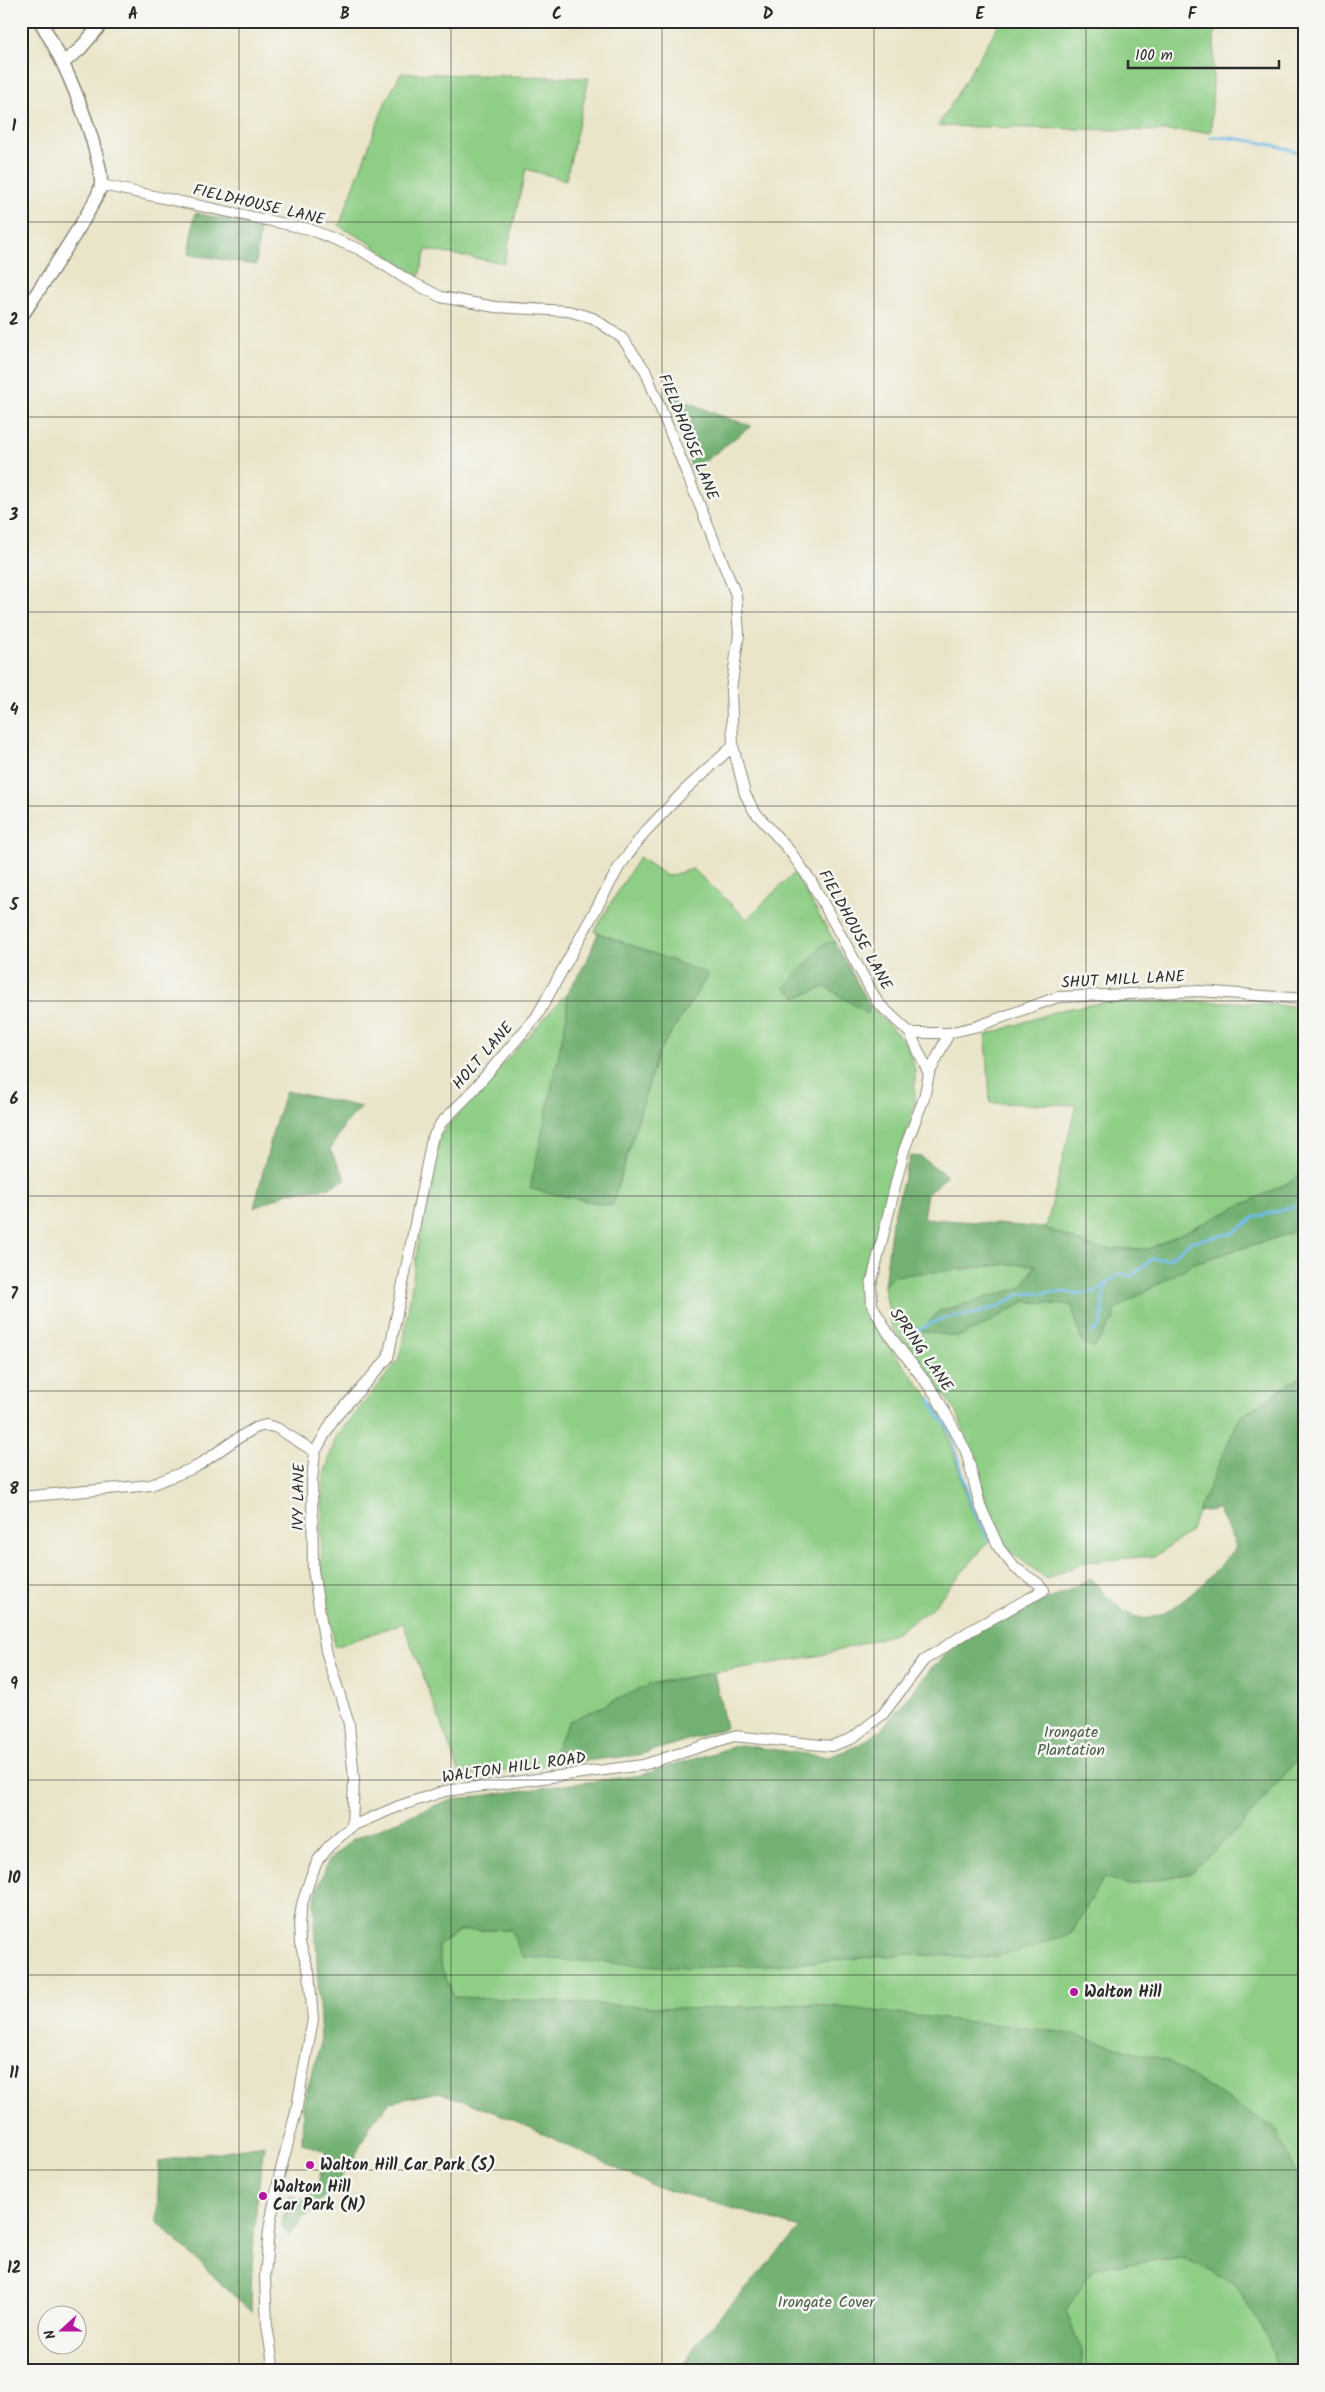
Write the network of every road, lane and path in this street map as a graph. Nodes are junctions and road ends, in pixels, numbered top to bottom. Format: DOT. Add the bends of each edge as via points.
graph roads {
  1 [pos="40,21"];
  2 [pos="104,21"];
  3 [pos="64,62"];
  4 [pos="102,185"];
  5 [pos="21,317"];
  6 [pos="732,746"];
  7 [pos="1304,999"];
  8 [pos="915,1033"];
  9 [pos="949,1033"];
  10 [pos="928,1074"];
  11 [pos="315,1452"];
  12 [pos="21,1497"];
  13 [pos="1044,1590"];
  14 [pos="352,1826"];
  15 [pos="274,2371"];
  1 -- 3 [label="street"];
  2 -- 3 [label="street"];
  3 -- 4 [label="street" via="85,116"];
  4 -- 5 [label="street"];
  4 -- 6 [label="street, FIELDHOUSE LANE" via="309,229 361,250 441,297 495,307 568,311 593,318 622,338 645,370 736,595 739,634 731,690"];
  6 -- 8 [label="street, FIELDHOUSE LANE" via="740,780 754,811 789,850 811,881 878,1003"];
  6 -- 11 [label="street, HOLT LANE" via="639,840 612,878 536,1016 441,1123 432,1139 388,1358 334,1420"];
  7 -- 9 [label="street, SHUT MILL LANE" via="1201,991 1058,997"];
  8 -- 9 [label="street, SHUT MILL LANE"];
  8 -- 10 [label="street"];
  9 -- 10 [label="street, SPRING LANE"];
  10 -- 13 [label="street, SPRING LANE" via="924,1098 904,1150 871,1285 872,1305 888,1333 935,1394 966,1451 980,1505 999,1548 1015,1568"];
  11 -- 12 [label="street, IVY LANE" via="277,1428 266,1426 255,1428 234,1440 196,1467 151,1485"];
  11 -- 14 [label="street, IVY LANE" via="312,1481 313,1570 326,1651 349,1724 354,1780"];
  13 -- 14 [label="street, WALTON HILL ROAD" via="924,1660 883,1714 851,1739 831,1746 734,1736 643,1765 445,1791"];
  14 -- 15 [label="street, WALTON HILL ROAD" via="318,1860 306,1890 299,1924 312,2019 296,2112 269,2229 265,2277 267,2325"];
}
